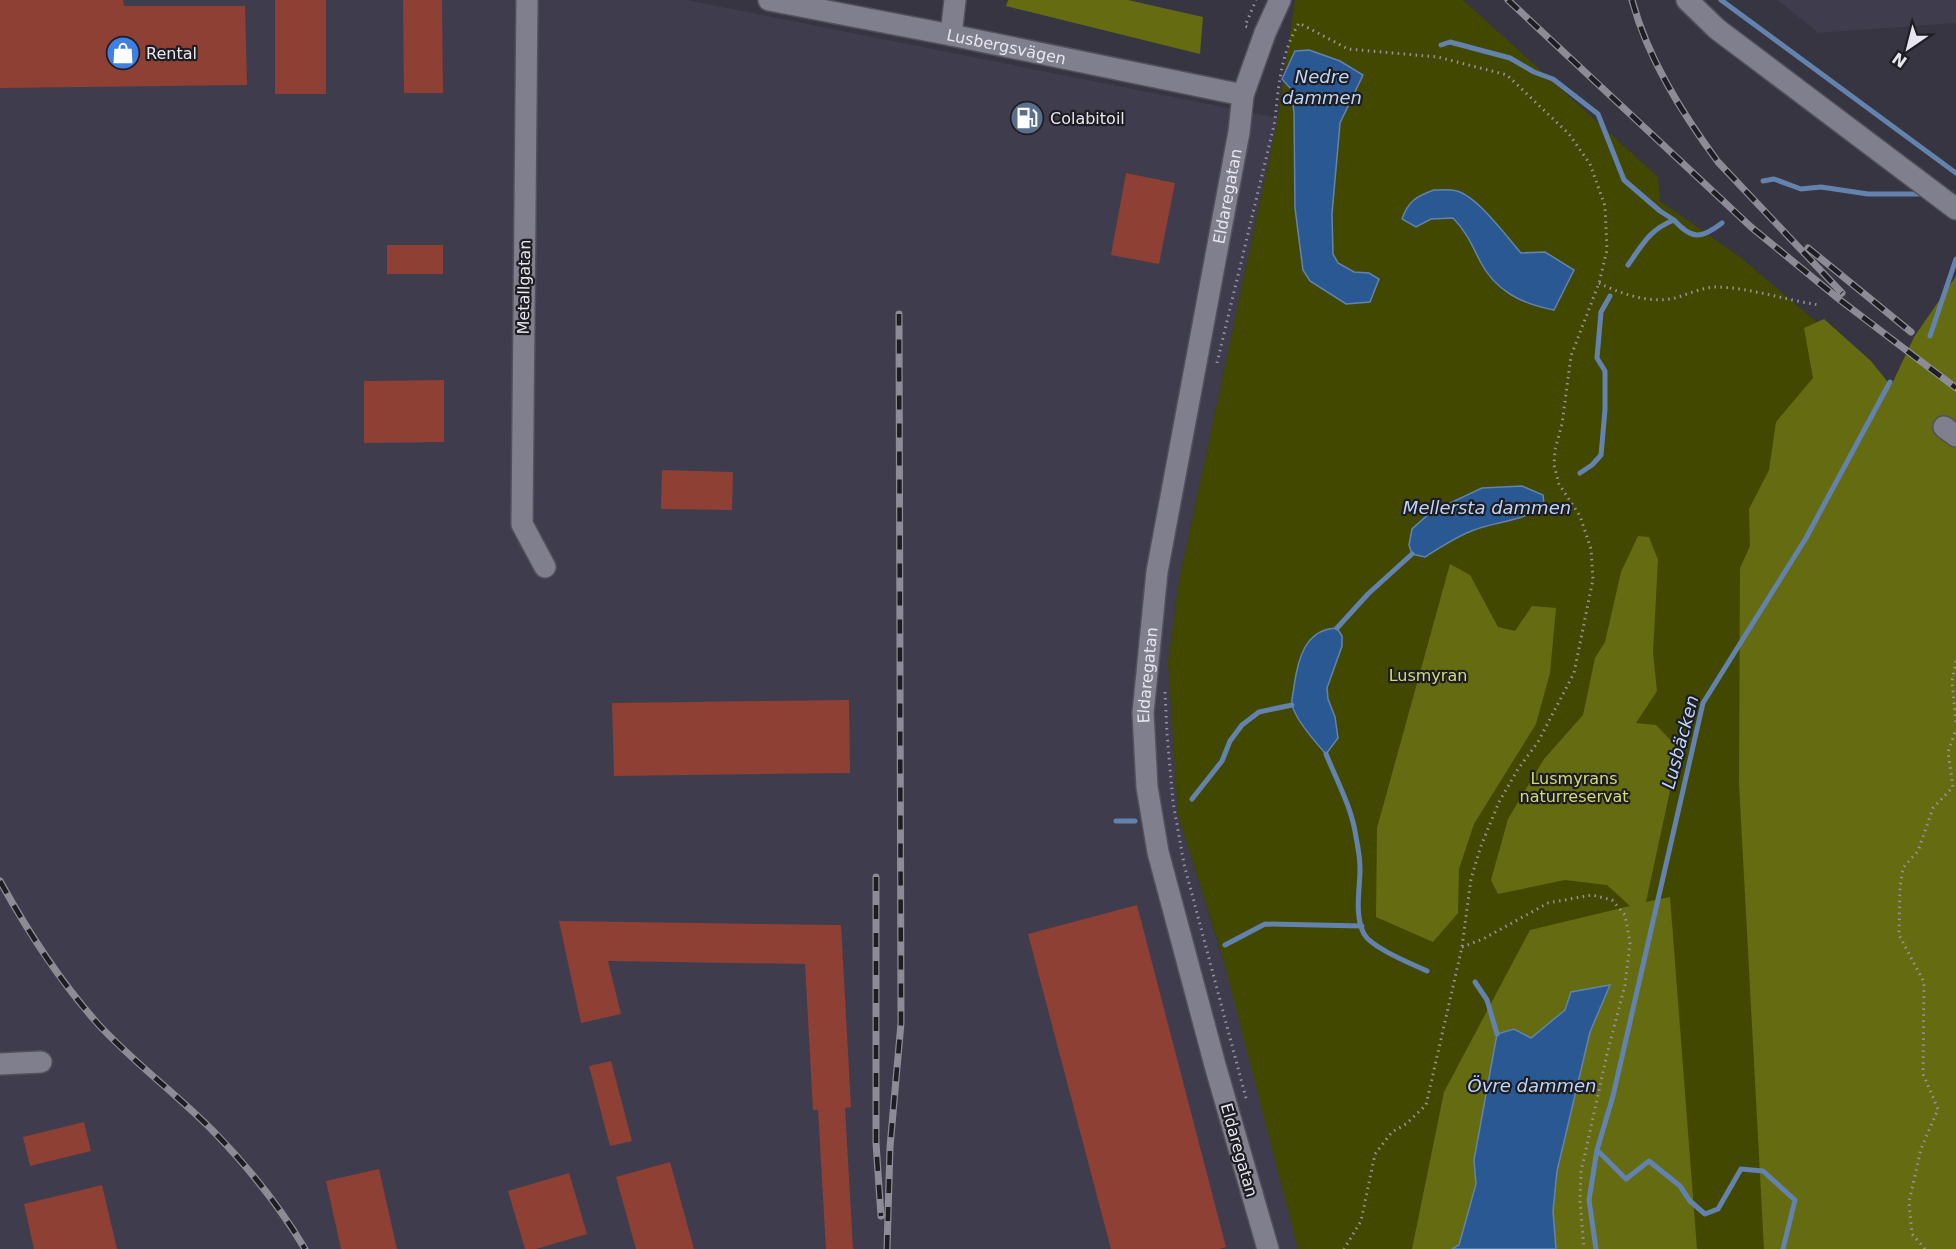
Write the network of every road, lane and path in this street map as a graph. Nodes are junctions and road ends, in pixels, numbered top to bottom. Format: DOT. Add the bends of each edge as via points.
graph roads {
  1 [pos="527,0"];
  2 [pos="770,0"];
  3 [pos="955,0"];
  4 [pos="1280,0"];
  5 [pos="1687,0"];
  6 [pos="951,35"];
  7 [pos="1243,95"];
  8 [pos="1956,209"];
  9 [pos="1599,283"];
  10 [pos="1819,305"];
  11 [pos="1214,374"];
  12 [pos="545,567"];
  13 [pos="1956,661"];
  14 [pos="1165,688"];
  15 [pos="1956,724"];
  16 [pos="1956,729"];
  17 [pos="1462,947"];
  18 [pos="41,1062"];
  19 [pos="0,1064"];
  20 [pos="1248,1106"];
  21 [pos="1268,1249"];
  22 [pos="1344,1249"];
  23 [pos="1584,1249"];
  24 [pos="1925,1249"];
  1 -- 12 [label="street, Metallgatan" via="522,524"];
  2 -- 6 [label="street, Lusbergsvägen"];
  3 -- 6 [label="street"];
  4 -- 7 [label="street, Eldaregatan"];
  5 -- 8 [label="street" via="1717,29"];
  6 -- 7 [label="street, Lusbergsvägen"];
  7 -- 21 [label="street, Eldaregatan" via="1157,572 1143,713 1147,787 1158,852"];
  9 -- 10 [label="path" via="1637,297 1661,300 1714,287"];
  9 -- 11 [label="path" via="1607,250 1605,206 1590,164 1569,134 1507,75 1438,57 1348,49 1299,23 1289,39 1278,84 1275,121"];
  9 -- 17 [label="path" via="1571,356 1554,465 1559,484 1580,516 1591,549 1593,579 1574,673 1539,742 1499,802 1481,846 1471,879"];
  13 -- 15 [label="path" via="1952,681"];
  14 -- 20 [label="path" via="1173,802 1184,864"];
  16 -- 24 [label="path" via="1948,752 1953,787 1933,808 1918,851 1903,868 1900,887 1899,935 1924,982 1923,1074 1938,1109 1921,1149 1909,1202 1912,1234"];
  17 -- 22 [label="path" via="1426,1105 1392,1132 1375,1154 1361,1221"];
  17 -- 23 [label="path" via="1548,903 1592,895 1612,900 1625,915 1630,942 1625,985 1581,1172"];
  18 -- 19 [label="street"];
}
